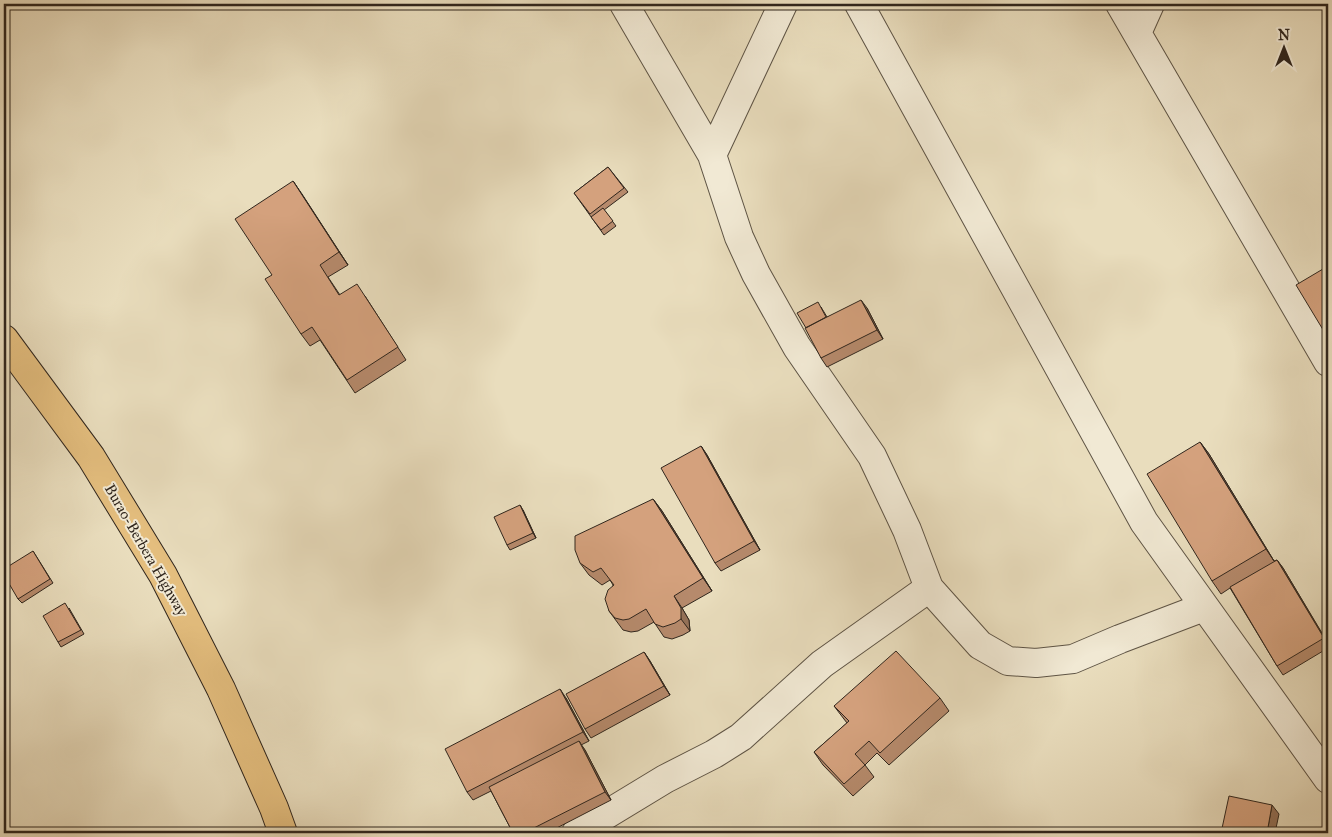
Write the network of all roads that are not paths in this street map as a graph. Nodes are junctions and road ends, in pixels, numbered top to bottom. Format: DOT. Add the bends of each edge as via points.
graph roads {
  1 [pos="624,4"];
  2 [pos="783,4"];
  3 [pos="859,4"];
  4 [pos="1120,4"];
  5 [pos="1150,4"];
  6 [pos="1137,33"];
  7 [pos="712,155"];
  8 [pos="4,339"];
  9 [pos="1328,362"];
  10 [pos="929,588"];
  11 [pos="1204,607"];
  12 [pos="1328,780"];
  13 [pos="283,833"];
  14 [pos="576,833"];
  1 -- 7 [label="street"];
  2 -- 7 [label="street"];
  3 -- 11 [label="street" via="1144,522"];
  4 -- 6 [label="street"];
  5 -- 6 [label="street"];
  6 -- 9 [label="street"];
  7 -- 10 [label="street" via="739,237 756,274 797,347 872,456"];
  8 -- 13 [label="highway, Burao-Berbera Highway" via="90,457 164,575 221,689"];
  10 -- 11 [label="street" via="980,645 1008,661 1036,664 1073,659"];
  10 -- 14 [label="street" via="822,664 741,737"];
  11 -- 12 [label="street"];
}
